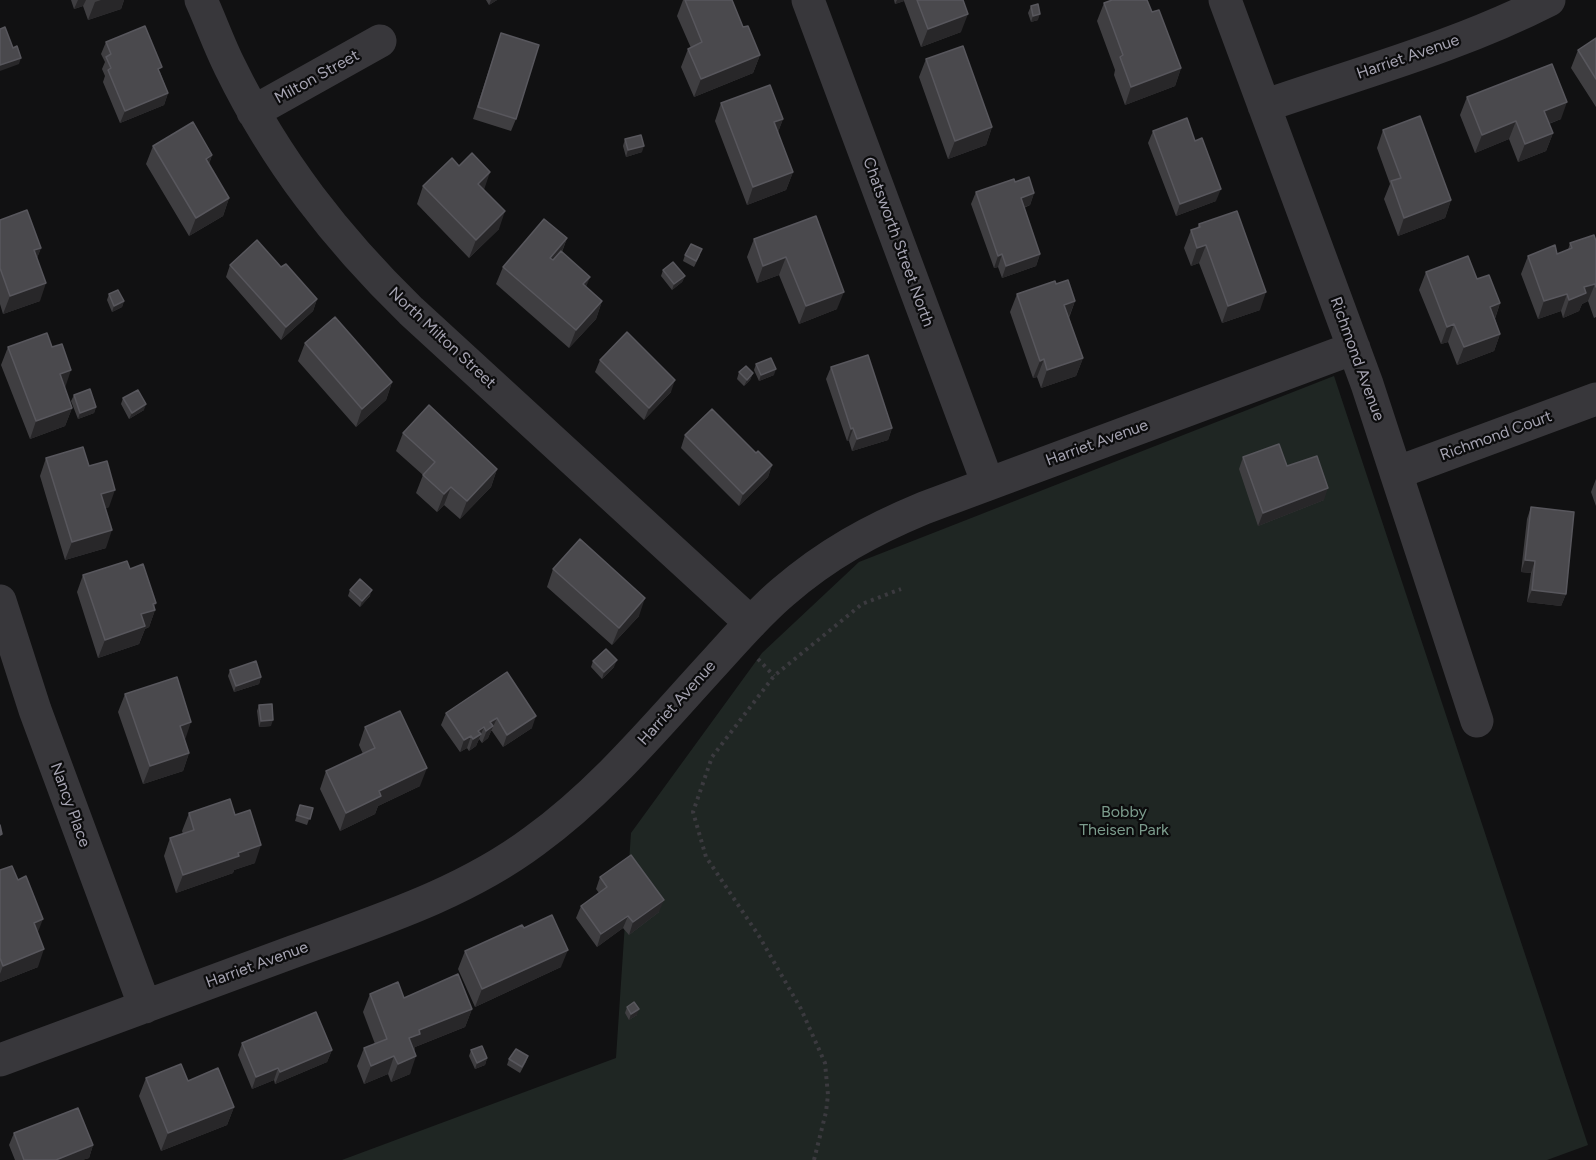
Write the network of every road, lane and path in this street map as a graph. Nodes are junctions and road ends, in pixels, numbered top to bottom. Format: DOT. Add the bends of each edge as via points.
graph roads {
  1 [pos="201,0"];
  2 [pos="808,0"];
  3 [pos="1224,0"];
  4 [pos="1549,0"];
  5 [pos="380,41"];
  6 [pos="1264,106"];
  7 [pos="253,112"];
  8 [pos="1354,348"];
  9 [pos="1596,399"];
  10 [pos="1396,474"];
  11 [pos="988,484"];
  12 [pos="901,589"];
  13 [pos="0,601"];
  14 [pos="751,623"];
  15 [pos="1477,721"];
  16 [pos="144,1007"];
  17 [pos="0,1059"];
  18 [pos="814,1160"];
  1 -- 7 [label="street, North Milton Street"];
  2 -- 11 [label="street, Chatsworth Street North"];
  3 -- 6 [label="street, Richmond Avenue"];
  4 -- 6 [label="street, Harriet Avenue" via="1477,33"];
  5 -- 7 [label="street, Milton Street"];
  6 -- 8 [label="street, Richmond Avenue"];
  7 -- 14 [label="street, North Milton Street" via="288,169 376,277"];
  8 -- 10 [label="street, Richmond Avenue"];
  8 -- 11 [label="street, Harriet Avenue"];
  9 -- 10 [label="street, Richmond Court"];
  10 -- 15 [label="street, Richmond Avenue"];
  11 -- 14 [label="street, Harriet Avenue" via="878,527 828,557 782,592"];
  12 -- 18 [label="path" via="862,604 774,676 712,757 693,812 706,857 759,936 801,1009 825,1063 828,1095"];
  13 -- 16 [label="street, Nancy Place" via="35,710"];
  14 -- 16 [label="street, Harriet Avenue" via="621,765 578,806 482,875 427,901"];
  16 -- 17 [label="street, Harriet Avenue"];
}
